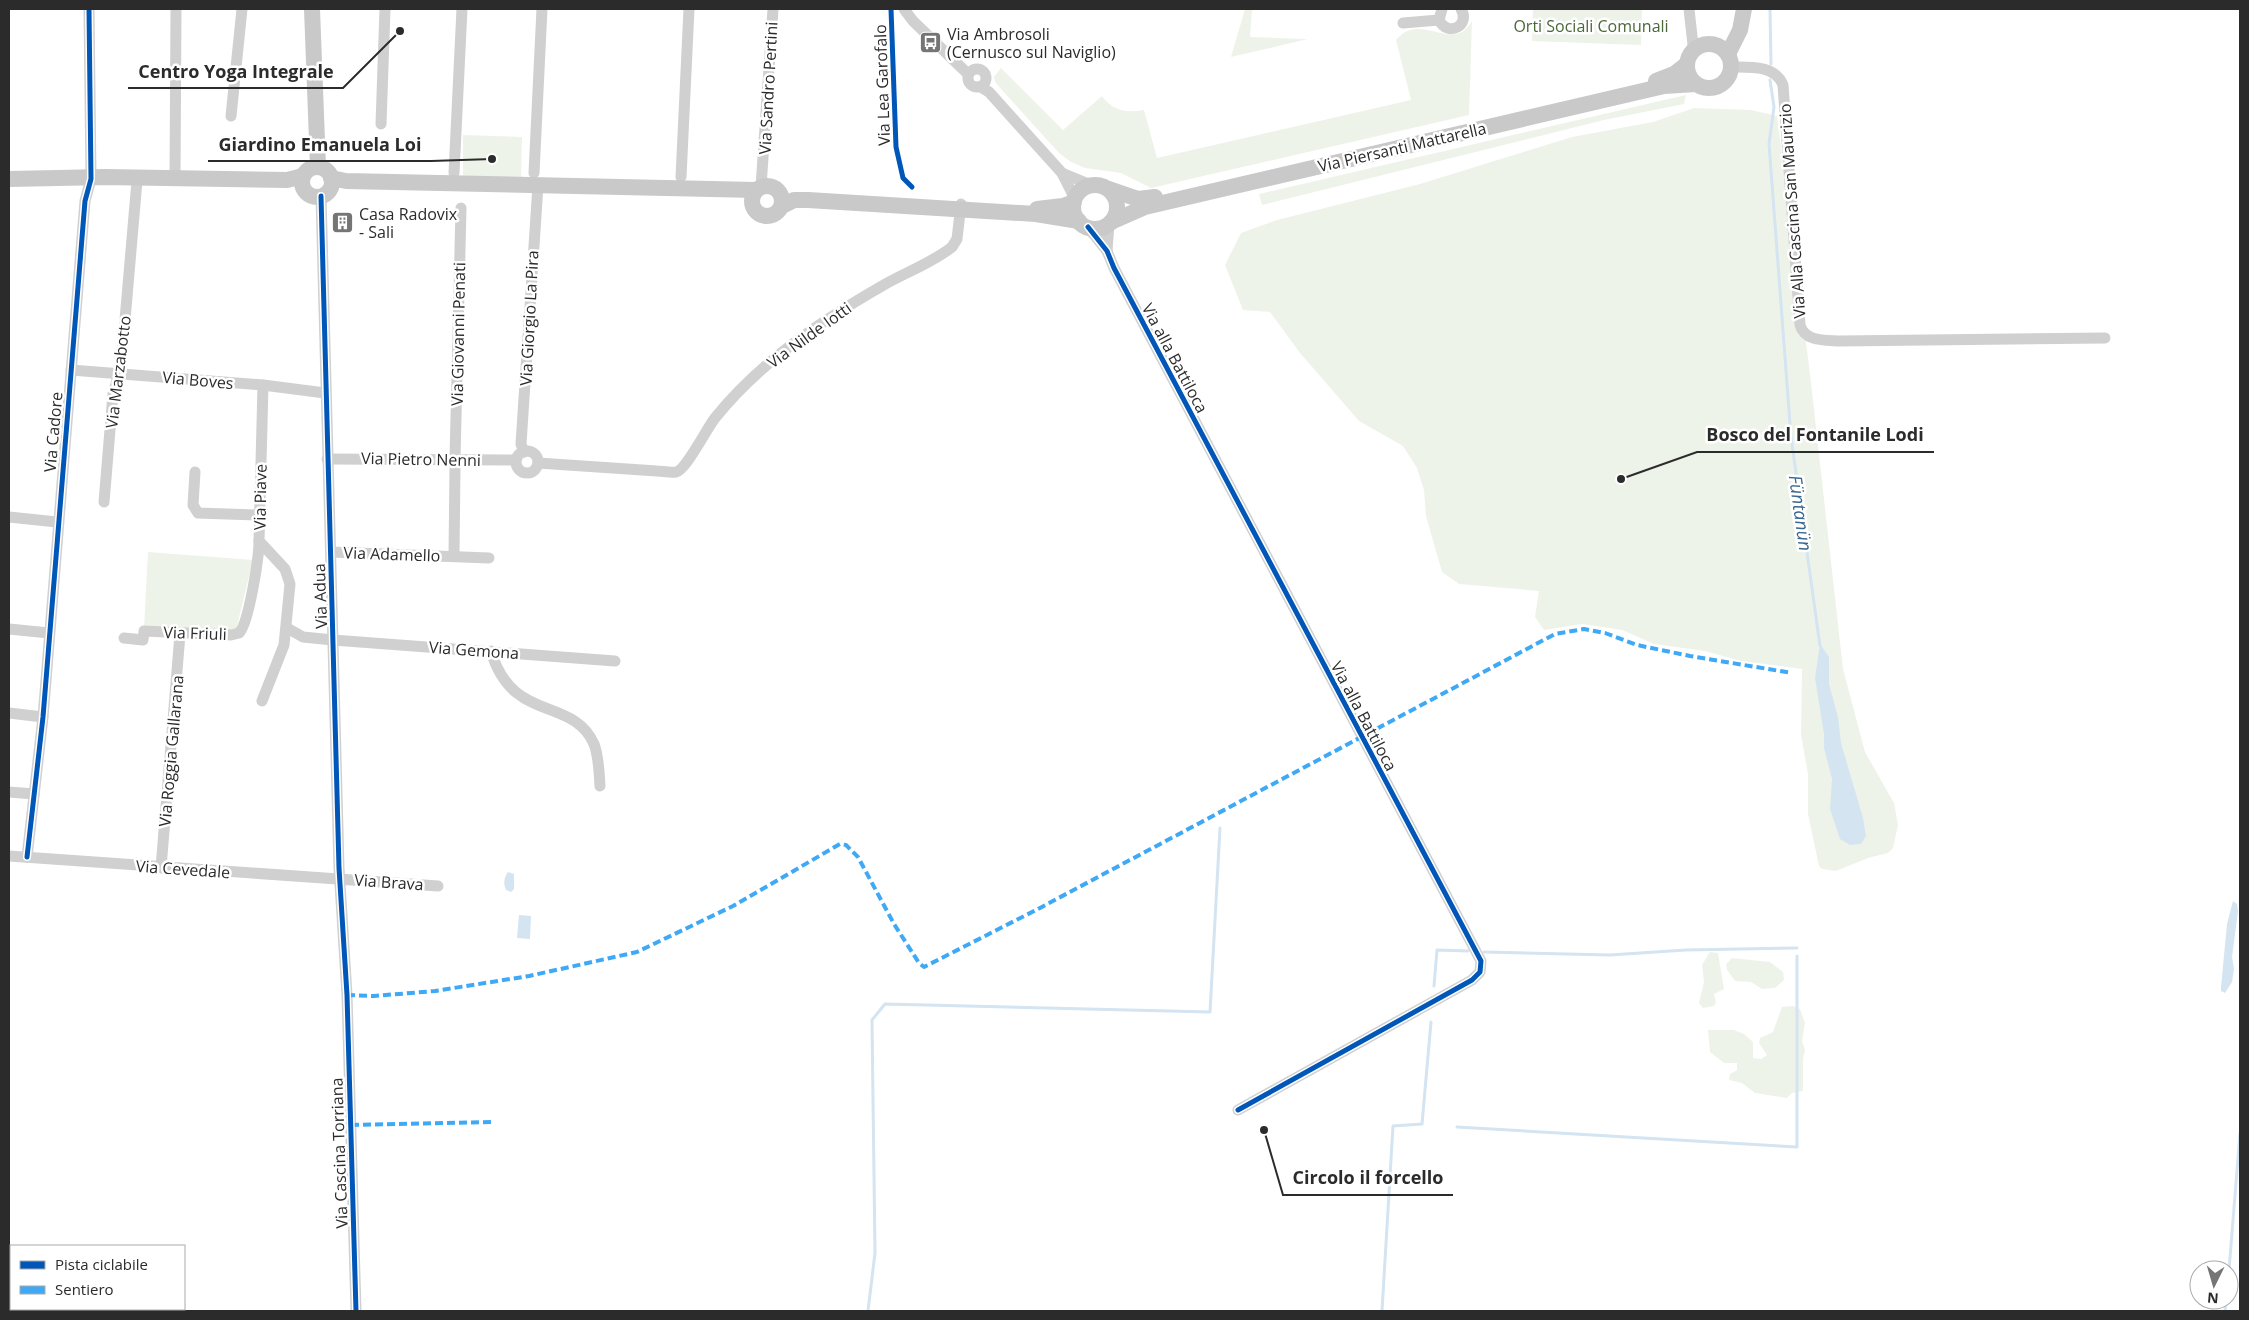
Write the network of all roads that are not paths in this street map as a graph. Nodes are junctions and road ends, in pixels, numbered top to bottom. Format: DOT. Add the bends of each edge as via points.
graph roads {
  1 [pos="90,9"];
  2 [pos="176,9"];
  3 [pos="242,9"];
  4 [pos="312,9"];
  5 [pos="385,9"];
  6 [pos="462,9"];
  7 [pos="542,9"];
  8 [pos="689,9"];
  9 [pos="772,9"];
  10 [pos="904,9"];
  11 [pos="1689,9"];
  12 [pos="1737,9"];
  13 [pos="1744,9"];
  14 [pos="1463,11"];
  15 [pos="1441,14"];
  16 [pos="1403,23"];
  17 [pos="1696,48"];
  18 [pos="1725,55"];
  19 [pos="1687,64"];
  20 [pos="1696,84"];
  21 [pos="231,116"];
  22 [pos="381,124"];
  23 [pos="454,173"];
  24 [pos="1062,173"];
  25 [pos="681,177"];
  26 [pos="175,178"];
  27 [pos="9,179"];
  28 [pos="91,179"];
  29 [pos="137,182"];
  30 [pos="537,183"];
  31 [pos="1091,185"];
  32 [pos="317,187"];
  33 [pos="1109,189"];
  34 [pos="767,193"];
  35 [pos="1074,200"];
  36 [pos="961,206"];
  37 [pos="461,208"];
  38 [pos="1110,223"];
  39 [pos="1083,224"];
  40 [pos="1108,251"];
  41 [pos="2105,338"];
  42 [pos="71,370"];
  43 [pos="119,374"];
  44 [pos="263,385"];
  45 [pos="325,393"];
  46 [pos="520,456"];
  47 [pos="327,458"];
  48 [pos="455,463"];
  49 [pos="538,463"];
  50 [pos="195,472"];
  51 [pos="104,502"];
  52 [pos="259,516"];
  53 [pos="9,518"];
  54 [pos="57,522"];
  55 [pos="259,541"];
  56 [pos="331,552"];
  57 [pos="454,556"];
  58 [pos="489,558"];
  59 [pos="287,628"];
  60 [pos="9,629"];
  61 [pos="49,633"];
  62 [pos="180,634"];
  63 [pos="124,638"];
  64 [pos="334,640"];
  65 [pos="491,651"];
  66 [pos="615,661"];
  67 [pos="262,701"];
  68 [pos="9,713"];
  69 [pos="43,717"];
  70 [pos="600,786"];
  71 [pos="9,792"];
  72 [pos="34,794"];
  73 [pos="9,856"];
  74 [pos="27,857"];
  75 [pos="162,868"];
  76 [pos="339,878"];
  77 [pos="438,886"];
  78 [pos="347,995"];
  79 [pos="1238,1110"];
  80 [pos="356,1311"];
  1 -- 28 [label="street, Via Cadore"];
  2 -- 26 [label="street"];
  3 -- 21 [label="street"];
  4 -- 32 [label="street" via="318,168 327,171"];
  5 -- 22 [label="street"];
  6 -- 23 [label="street"];
  7 -- 30 [label="street, Via Giorgio La Pira"];
  8 -- 25 [label="street"];
  9 -- 34 [label="street, Via Sandro Pertini" via="764,168"];
  10 -- 24 [label="street" via="913,21 968,69 970,84 985,87"];
  11 -- 17 [label="street"];
  12 -- 18 [label="street"];
  13 -- 18 [label="street" via="1740,30"];
  14 -- 15 [label="street" via="1463,22 1454,29 1446,29"];
  15 -- 16 [label="street"];
  17 -- 18 [label="street" via="1702,45"];
  17 -- 19 [label="street" via="1688,57"];
  18 -- 20 [label="street" via="1730,73 1722,84 1709,88"];
  18 -- 41 [label="street, Via Alla Cascina San Maurizio" via="1770,70 1783,85 1800,325 1808,337 1840,341"];
  19 -- 20 [label="street" via="1688,75"];
  19 -- 33 [label="street, Via Piersanti Mattarella" via="1662,79 1152,198 1138,198"];
  20 -- 38 [label="street, Via Piersanti Mattarella" via="1664,86 1145,207"];
  24 -- 31 [label="street"];
  24 -- 35 [label="street"];
  26 -- 28 [label="street"];
  26 -- 32 [label="street" via="287,180"];
  27 -- 28 [label="street"];
  28 -- 29 [label="street"];
  28 -- 42 [label="street, Via Cadore" via="85,201"];
  29 -- 32 [label="street"];
  29 -- 43 [label="street, Via Marzabotto"];
  30 -- 32 [label="street"];
  30 -- 34 [label="street" via="734,196"];
  30 -- 46 [label="street, Via Giorgio La Pira"];
  31 -- 33 [label="street"];
  31 -- 35 [label="street" via="1080,190"];
  32 -- 45 [label="street, Via Adua"];
  33 -- 38 [label="street" via="1117,204 1116,215"];
  34 -- 36 [label="street"];
  35 -- 36 [label="street" via="1040,209"];
  35 -- 39 [label="street" via="1074,212"];
  36 -- 39 [label="street" via="1040,215"];
  36 -- 49 [label="street, Via Nilde Iotti" via="958,239 952,247 872,292 795,342 760,371 723,409 705,431 685,466 676,472"];
  37 -- 48 [label="street, Via Giovanni Penati"];
  38 -- 39 [label="street" via="1101,228"];
  38 -- 40 [label="street, Via alla Battiloca"];
  39 -- 40 [label="street, Via alla Battiloca"];
  40 -- 79 [label="street, Via alla Battiloca" via="1114,268 1482,966 1472,980"];
  42 -- 43 [label="street, Via Boves"];
  42 -- 54 [label="street, Via Cadore"];
  43 -- 44 [label="street, Via Boves"];
  43 -- 51 [label="street, Via Marzabotto" via="113,394"];
  44 -- 45 [label="street, Via Boves"];
  44 -- 52 [label="street, Via Piave"];
  45 -- 47 [label="street, Via Adua"];
  46 -- 48 [label="street, Via Pietro Nenni"];
  46 -- 49 [label="street" via="532,452"];
  46 -- 49 [label="street" via="517,467 526,473 534,471"];
  47 -- 48 [label="street, Via Pietro Nenni"];
  47 -- 56 [label="street, Via Adua"];
  48 -- 57 [label="street, Via Adamello"];
  50 -- 52 [label="street" via="193,505 198,513"];
  52 -- 55 [label="street, Via Piave"];
  53 -- 54 [label="street"];
  54 -- 61 [label="street, Via Cadore"];
  55 -- 59 [label="street, Via Piave" via="283,566 288,576"];
  55 -- 62 [label="street, Via Friuli" via="256,569 241,631 231,635"];
  56 -- 57 [label="street, Via Adamello"];
  56 -- 64 [label="street, Via Adua"];
  57 -- 58 [label="street, Via Adamello"];
  59 -- 64 [label="street" via="303,637"];
  59 -- 67 [label="street, Via Piave" via="280,661"];
  60 -- 61 [label="street"];
  61 -- 69 [label="street, Via Cadore"];
  62 -- 63 [label="street, Via Friuli" via="144,631 144,640"];
  62 -- 75 [label="street, Via Roggia Gallarana"];
  64 -- 65 [label="street, Via Gemona"];
  64 -- 76 [label="street, Via Adua"];
  65 -- 66 [label="street, Via Gemona"];
  65 -- 70 [label="street" via="500,677 515,693 532,704 568,718 586,731 596,751"];
  68 -- 69 [label="street"];
  69 -- 72 [label="street, Via Cadore"];
  71 -- 72 [label="street"];
  72 -- 74 [label="street, Via Cadore"];
  73 -- 74 [label="street, Via Cevedale"];
  74 -- 75 [label="street, Via Cevedale"];
  75 -- 76 [label="street, Via Cevedale"];
  76 -- 77 [label="street, Via Brava"];
  76 -- 78 [label="street, Via Adua"];
  78 -- 80 [label="street, Via Cascina Torriana"];
}
